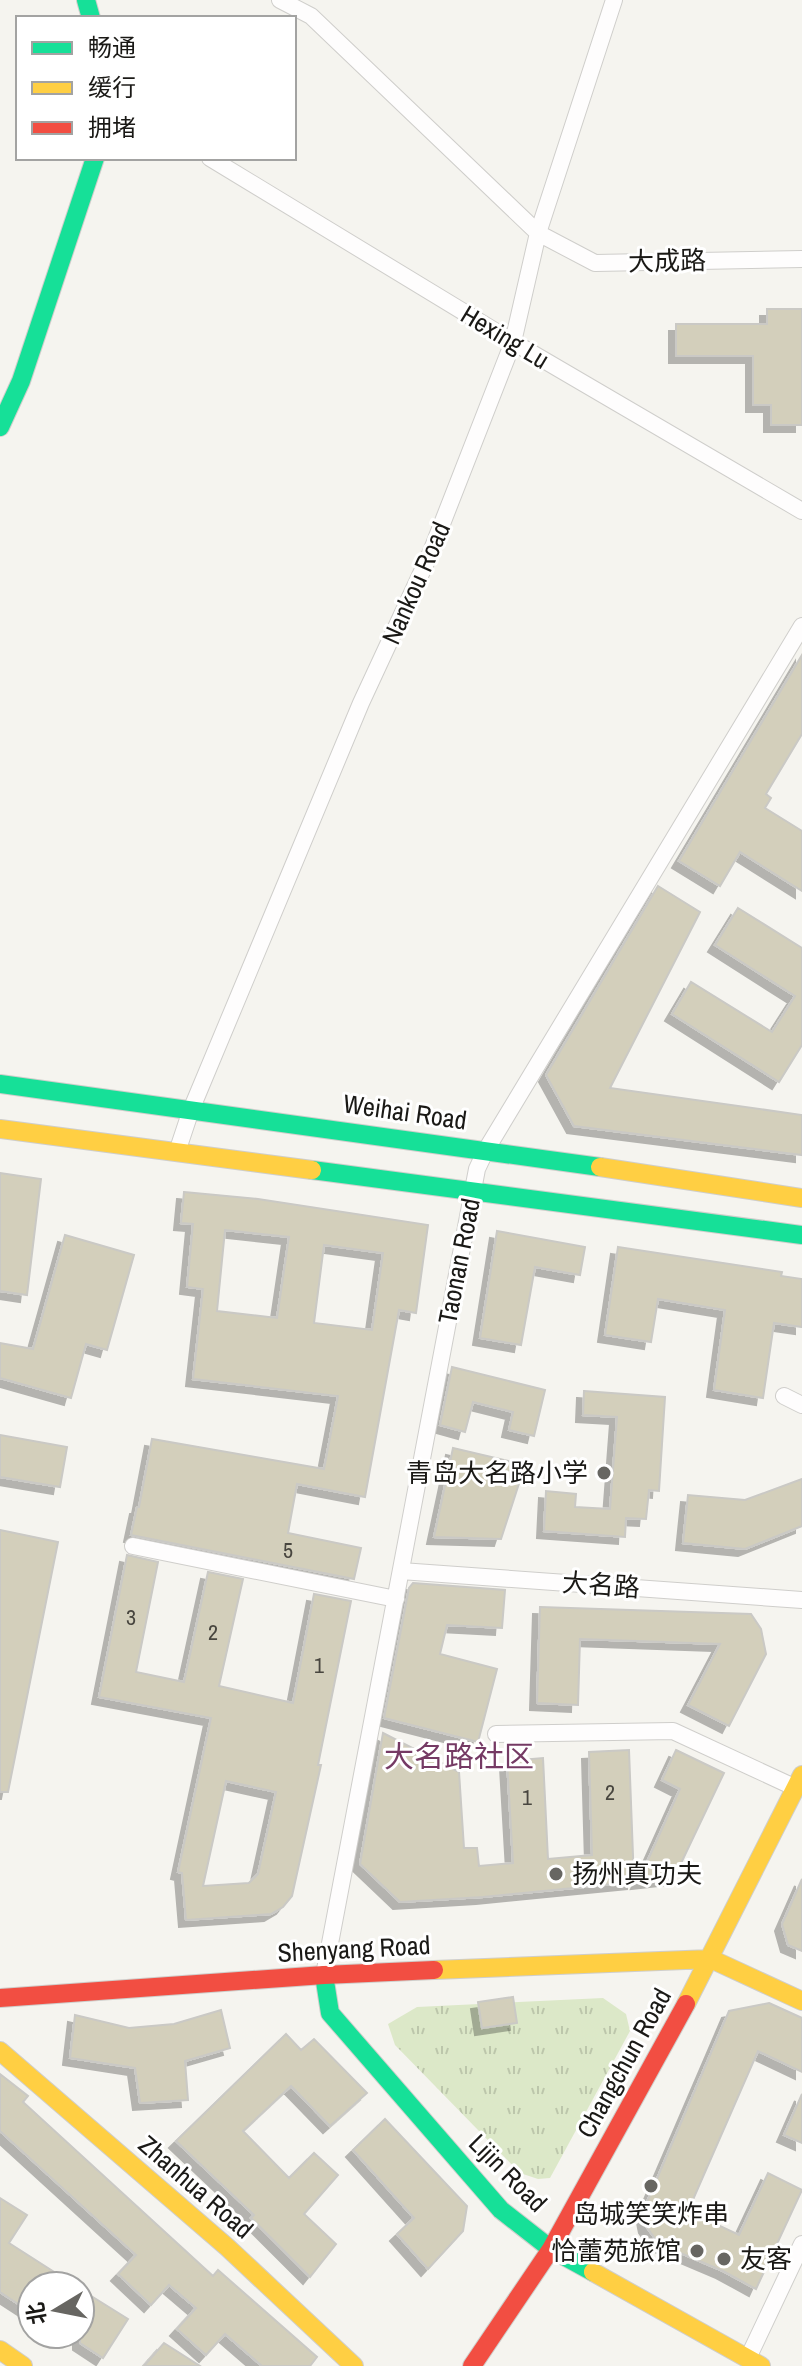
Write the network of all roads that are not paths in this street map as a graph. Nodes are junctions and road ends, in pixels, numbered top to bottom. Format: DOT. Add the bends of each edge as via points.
graph roads {
  1 [pos="280,0"];
  2 [pos="614,0"];
  3 [pos="94,160"];
  4 [pos="213,160"];
  5 [pos="538,233"];
  6 [pos="802,259"];
  7 [pos="513,342"];
  8 [pos="0,427"];
  9 [pos="802,511"];
  10 [pos="802,626"];
  11 [pos="0,1084"];
  12 [pos="191,1110"];
  13 [pos="0,1129"];
  14 [pos="486,1150"];
  15 [pos="177,1152"];
  16 [pos="472,1193"];
  17 [pos="802,1198"];
  18 [pos="802,1235"];
  19 [pos="784,1396"];
  20 [pos="802,1405"];
  21 [pos="133,1546"];
  22 [pos="401,1571"];
  23 [pos="396,1599"];
  24 [pos="802,1600"];
  25 [pos="496,1734"];
  26 [pos="799,1782"];
  27 [pos="711,1959"];
  28 [pos="324,1975"];
  29 [pos="0,1998"];
  30 [pos="802,2001"];
  31 [pos="0,2051"];
  32 [pos="802,2244"];
  33 [pos="551,2249"];
  34 [pos="0,2350"];
  35 [pos="755,2362"];
  36 [pos="23,2366"];
  37 [pos="354,2366"];
  38 [pos="472,2366"];
  1 -- 5 [label="street, 大成路" via="311,16"];
  2 -- 5 [label="street, Nankou Road"];
  3 -- 8 [label="main road" via="21,381"];
  4 -- 7 [label="street, Hexing Lu"];
  5 -- 6 [label="street, 大成路" via="595,263"];
  5 -- 7 [label="street, Nankou Road"];
  7 -- 9 [label="street, Hexing Lu"];
  7 -- 12 [label="street, Nankou Road" via="431,552 361,703"];
  10 -- 14 [label="street, Taonan Road"];
  11 -- 12 [label="main road, Weihai Road"];
  12 -- 14 [label="main road, Weihai Road"];
  12 -- 15 [label="street, Nankou Road"];
  13 -- 15 [label="main road"];
  14 -- 16 [label="street, Taonan Road"];
  14 -- 17 [label="main road, Weihai Road"];
  15 -- 16 [label="main road"];
  16 -- 18 [label="main road"];
  16 -- 22 [label="street, Taonan Road"];
  19 -- 20 [label="street"];
  21 -- 23 [label="street"];
  22 -- 23 [label="street, Taonan Road"];
  22 -- 24 [label="street, 大名路"];
  23 -- 28 [label="street, Taonan Road"];
  25 -- 26 [label="street" via="673,1731"];
  26 -- 27 [label="main road, Changchun Road"];
  27 -- 28 [label="main road, Shenyang Road"];
  27 -- 30 [label="main road"];
  27 -- 33 [label="main road, Changchun Road"];
  28 -- 29 [label="main road, Shenyang Road"];
  28 -- 33 [label="main road, Lijin Road" via="330,2013 501,2210"];
  31 -- 37 [label="main road, Zhanhua Road" via="227,2247"];
  32 -- 35 [label="street"];
  33 -- 35 [label="main road, Lijin Road"];
  33 -- 38 [label="main road, Changchun Road"];
  34 -- 36 [label="main road"];
}
